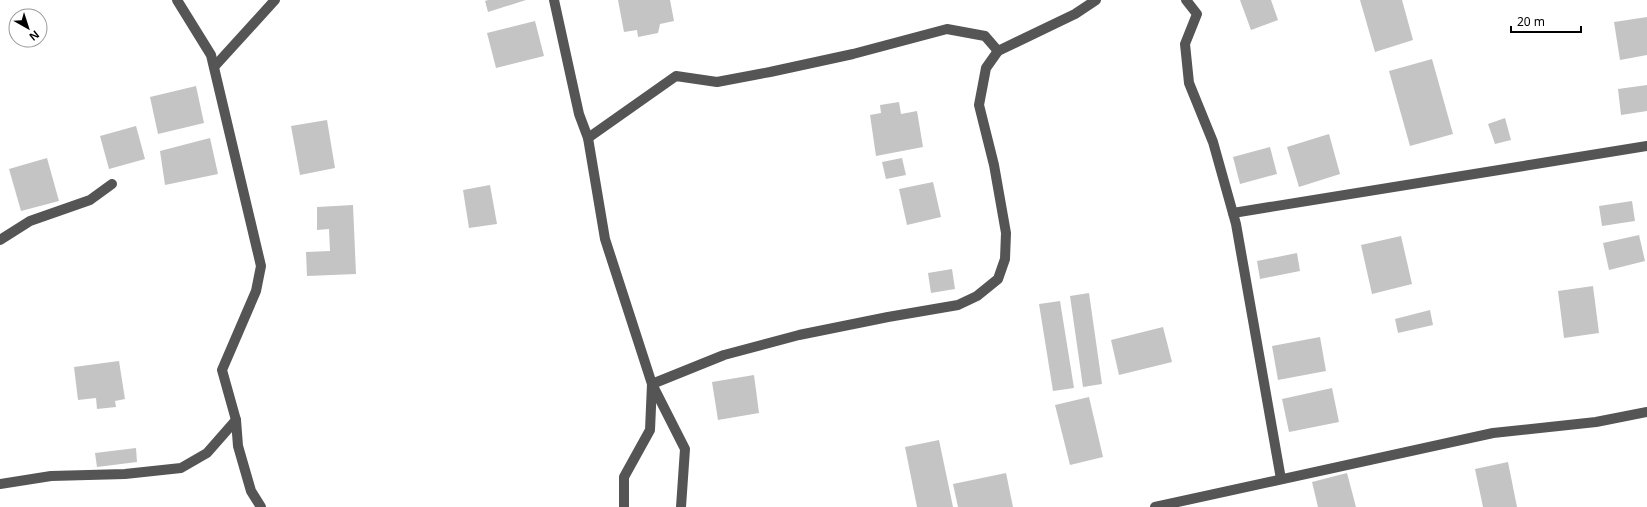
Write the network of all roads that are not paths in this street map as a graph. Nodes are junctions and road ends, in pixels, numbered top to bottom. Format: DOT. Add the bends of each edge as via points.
graph roads {
  1 [pos="177,0"];
  2 [pos="275,0"];
  3 [pos="554,0"];
  4 [pos="1096,0"];
  5 [pos="1186,0"];
  6 [pos="998,51"];
  7 [pos="214,67"];
  8 [pos="588,138"];
  9 [pos="1647,146"];
  10 [pos="112,184"];
  11 [pos="1233,214"];
  12 [pos="0,240"];
  13 [pos="652,384"];
  14 [pos="1647,412"];
  15 [pos="236,420"];
  16 [pos="1280,479"];
  17 [pos="0,484"];
  18 [pos="261,507"];
  19 [pos="624,507"];
  20 [pos="681,507"];
  21 [pos="1155,507"];
  1 -- 7 [label="street" via="211,54"];
  2 -- 7 [label="street"];
  3 -- 8 [label="street" via="579,114"];
  4 -- 6 [label="street" via="1075,14"];
  5 -- 11 [label="street" via="1197,14 1184,44 1189,83 1213,142"];
  6 -- 8 [label="street" via="985,36 948,29 853,54 717,82 676,76"];
  6 -- 13 [label="street" via="986,68 979,105 994,165 1006,233 1006,259 998,279 977,296 958,305 799,335 724,355"];
  7 -- 15 [label="street" via="261,266 256,291 222,370"];
  8 -- 13 [label="street" via="605,239"];
  9 -- 11 [label="street"];
  10 -- 12 [label="street" via="90,200 30,221"];
  11 -- 16 [label="street"];
  13 -- 19 [label="street" via="650,430 624,477"];
  13 -- 20 [label="street" via="685,449"];
  14 -- 16 [label="street" via="1596,422 1493,433"];
  15 -- 17 [label="street" via="207,454 181,468 126,474 51,476"];
  15 -- 18 [label="street" via="238,446 251,491"];
  16 -- 21 [label="street"];
}
